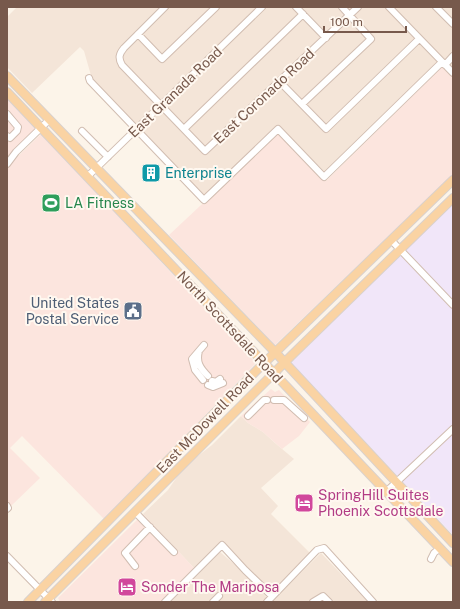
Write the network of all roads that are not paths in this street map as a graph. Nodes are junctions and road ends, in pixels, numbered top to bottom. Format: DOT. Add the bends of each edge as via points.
graph roads {
  1 [pos="165,7"];
  2 [pos="216,7"];
  3 [pos="262,7"];
  4 [pos="296,7"];
  5 [pos="342,7"];
  6 [pos="358,7"];
  7 [pos="389,7"];
  8 [pos="436,7"];
  9 [pos="303,14"];
  10 [pos="350,15"];
  11 [pos="453,24"];
  12 [pos="138,34"];
  13 [pos="326,38"];
  14 [pos="420,39"];
  15 [pos="453,56"];
  16 [pos="443,63"];
  17 [pos="453,73"];
  18 [pos="7,76"];
  19 [pos="90,78"];
  20 [pos="280,82"];
  21 [pos="7,93"];
  22 [pos="302,104"];
  23 [pos="161,105"];
  24 [pos="7,114"];
  25 [pos="50,120"];
  26 [pos="41,127"];
  27 [pos="137,129"];
  28 [pos="184,129"];
  29 [pos="82,131"];
  30 [pos="7,136"];
  31 [pos="11,155"];
  32 [pos="108,157"];
  33 [pos="7,164"];
  34 [pos="97,168"];
  35 [pos="87,177"];
  36 [pos="453,180"];
  37 [pos="453,198"];
  38 [pos="391,240"];
  39 [pos="400,250"];
  40 [pos="453,305"];
  41 [pos="200,349"];
  42 [pos="275,352"];
  43 [pos="264,363"];
  44 [pos="285,363"];
  45 [pos="274,374"];
  46 [pos="221,381"];
  47 [pos="267,400"];
  48 [pos="274,400"];
  49 [pos="248,416"];
  50 [pos="304,418"];
  51 [pos="453,429"];
  52 [pos="160,469"];
  53 [pos="169,478"];
  54 [pos="396,482"];
  55 [pos="387,491"];
  56 [pos="135,512"];
  57 [pos="150,527"];
  58 [pos="453,543"];
  59 [pos="440,548"];
  60 [pos="174,552"];
  61 [pos="7,556"];
  62 [pos="431,559"];
  63 [pos="453,562"];
  64 [pos="135,566"];
  65 [pos="40,590"];
  66 [pos="219,596"];
  67 [pos="272,596"];
  68 [pos="48,601"];
  69 [pos="28,602"];
  70 [pos="165,602"];
  71 [pos="213,602"];
  72 [pos="267,602"];
  73 [pos="313,602"];
  74 [pos="329,602"];
  75 [pos="373,602"];
  1 -- 12 [label="street"];
  2 -- 12 [label="street" via="162,59"];
  3 -- 23 [label="street, East Granada Road"];
  4 -- 9 [label="street"];
  5 -- 10 [label="street"];
  6 -- 10 [label="street, East Coronado Road"];
  7 -- 14 [label="street"];
  8 -- 11 [label="street"];
  9 -- 13 [label="street"];
  9 -- 28 [label="street"];
  10 -- 13 [label="street, East Coronado Road"];
  10 -- 22 [label="street" via="371,39"];
  12 -- 23 [label="street" via="119,56 122,65"];
  13 -- 20 [label="street, East Coronado Road"];
  14 -- 16 [label="street"];
  14 -- 22 [label="street" via="326,129"];
  15 -- 16 [label="street"];
  16 -- 17 [label="street"];
  16 -- 27 [label="street" via="324,177 278,129 204,200"];
  18 -- 25 [label="main road, North Scottsdale Road"];
  19 -- 27 [label="street" via="90,81"];
  20 -- 22 [label="street"];
  20 -- 28 [label="street, East Coronado Road" via="205,151"];
  21 -- 26 [label="main road, North Scottsdale Road"];
  23 -- 27 [label="street, East Granada Road"];
  23 -- 28 [label="street"];
  24 -- 30 [label="street" via="18,127 10,138"];
  25 -- 26 [label="street"];
  25 -- 34 [label="main road, North Scottsdale Road"];
  26 -- 31 [label="street"];
  26 -- 35 [label="main road, North Scottsdale Road"];
  27 -- 32 [label="street, East Granada Road"];
  29 -- 32 [label="street"];
  31 -- 33 [label="street"];
  32 -- 34 [label="street, East Granada Road"];
  34 -- 35 [label="street, East Granada Road"];
  34 -- 42 [label="main road, North Scottsdale Road"];
  35 -- 43 [label="main road, North Scottsdale Road"];
  36 -- 38 [label="main road, East McDowell Road"];
  37 -- 39 [label="main road, East McDowell Road"];
  38 -- 39 [label="street"];
  38 -- 42 [label="main road, East McDowell Road"];
  39 -- 40 [label="street"];
  39 -- 44 [label="main road, East McDowell Road"];
  41 -- 46 [label="street" via="198,363 212,387"];
  42 -- 43 [label="main road, East McDowell Road"];
  42 -- 44 [label="main road, North Scottsdale Road"];
  43 -- 45 [label="main road, North Scottsdale Road"];
  43 -- 52 [label="main road, East McDowell Road"];
  44 -- 45 [label="main road, East McDowell Road"];
  44 -- 54 [label="main road, North Scottsdale Road"];
  45 -- 53 [label="main road, East McDowell Road"];
  45 -- 55 [label="main road, North Scottsdale Road"];
  47 -- 49 [label="street"];
  48 -- 50 [label="street" via="284,400"];
  51 -- 54 [label="street"];
  52 -- 53 [label="main road"];
  52 -- 65 [label="main road, East McDowell Road"];
  53 -- 56 [label="main road, East McDowell Road"];
  54 -- 55 [label="street"];
  54 -- 58 [label="main road, North Scottsdale Road"];
  55 -- 59 [label="main road, North Scottsdale Road"];
  56 -- 57 [label="street"];
  56 -- 68 [label="main road, East McDowell Road"];
  57 -- 60 [label="street"];
  57 -- 64 [label="street" via="125,553"];
  59 -- 62 [label="street"];
  59 -- 63 [label="main road, North Scottsdale Road"];
  61 -- 65 [label="street"];
  65 -- 68 [label="street"];
  65 -- 69 [label="main road, East McDowell Road"];
  66 -- 71 [label="street"];
  67 -- 70 [label="street" via="222,545"];
  67 -- 72 [label="street"];
  67 -- 75 [label="street" via="317,550 324,548"];
  73 -- 74 [label="street" via="323,596"];
}
